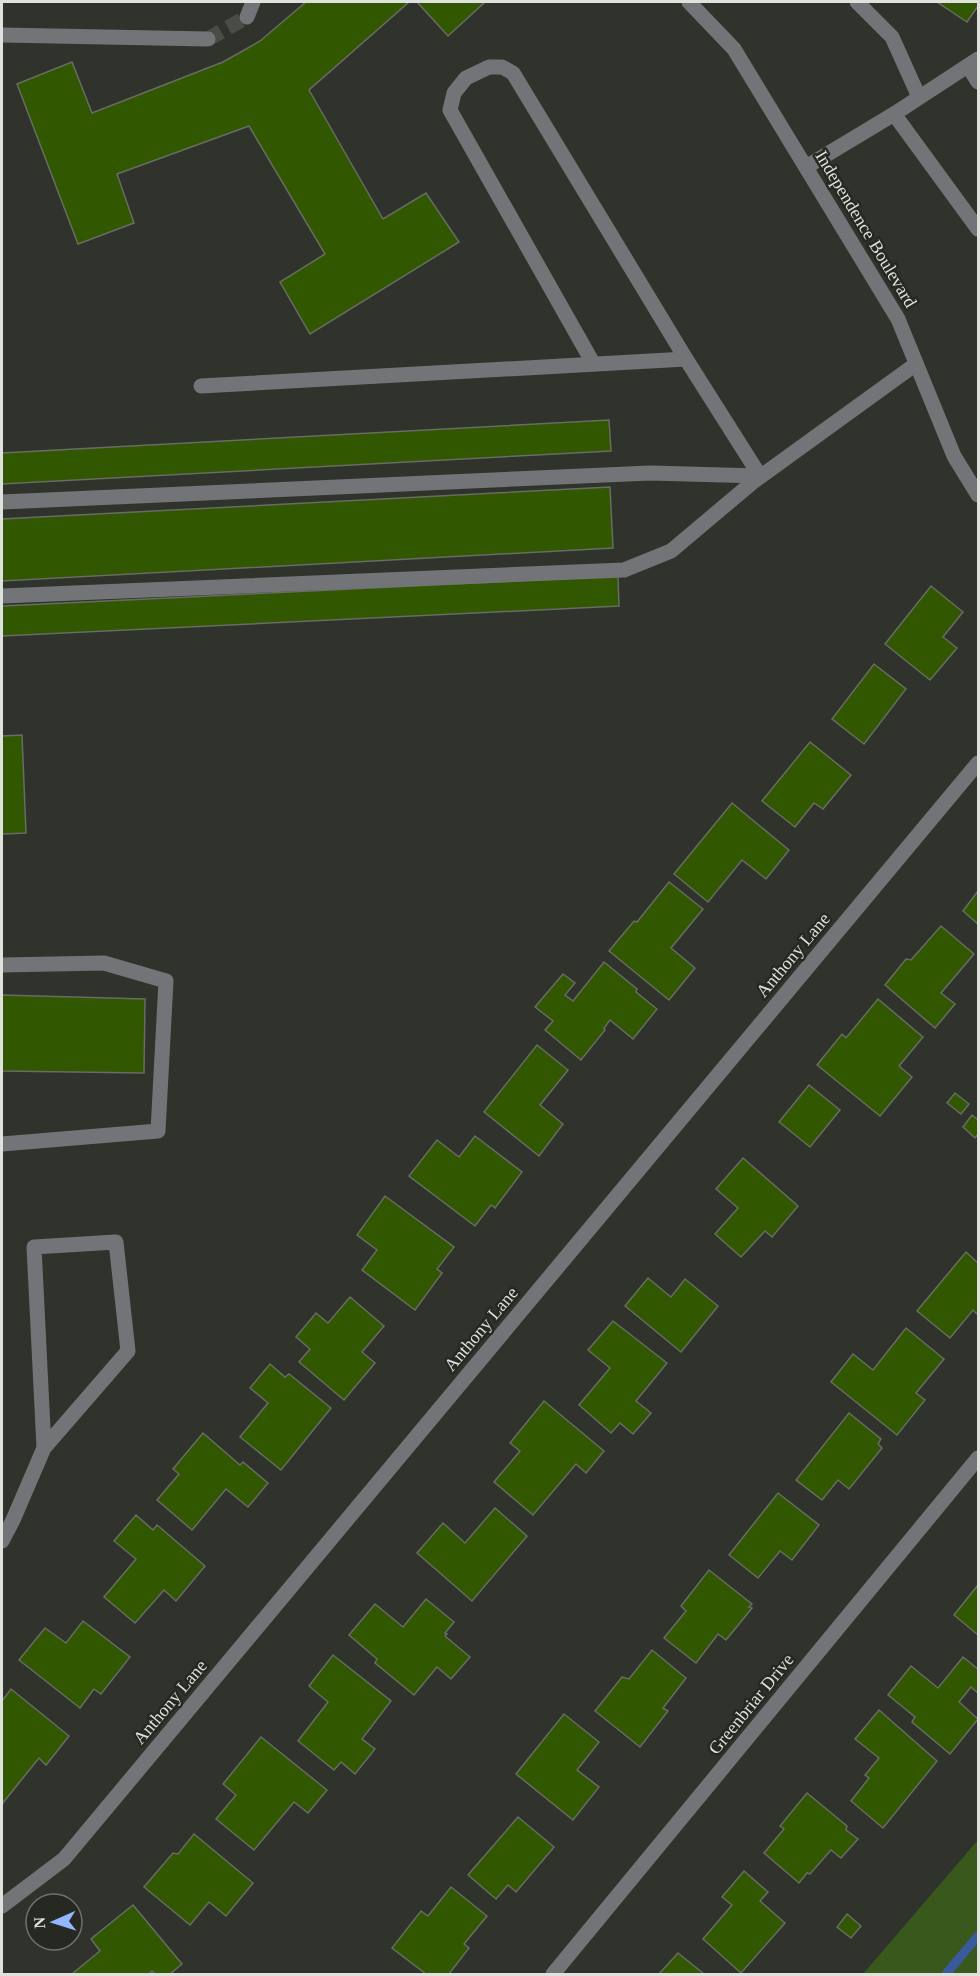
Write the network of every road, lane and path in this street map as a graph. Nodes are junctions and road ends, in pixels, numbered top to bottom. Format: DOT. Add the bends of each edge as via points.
graph roads {
  1 [pos="253,2"];
  2 [pos="689,2"];
  3 [pos="857,2"];
  4 [pos="247,17"];
  5 [pos="2,35"];
  6 [pos="208,39"];
  7 [pos="973,63"];
  8 [pos="978,82"];
  9 [pos="919,97"];
  10 [pos="894,114"];
  11 [pos="806,167"];
  12 [pos="978,229"];
  13 [pos="686,359"];
  14 [pos="593,363"];
  15 [pos="916,364"];
  16 [pos="201,386"];
  17 [pos="760,476"];
  18 [pos="978,495"];
  19 [pos="2,502"];
  20 [pos="2,596"];
  21 [pos="978,763"];
  22 [pos="2,965"];
  23 [pos="2,1144"];
  24 [pos="44,1448"];
  25 [pos="978,1458"];
  26 [pos="2,1541"];
  27 [pos="2,1906"];
  28 [pos="553,1974"];
  1 -- 4 [label="street"];
  2 -- 11 [label="street, Independence Boulevard" via="734,48"];
  3 -- 9 [label="street" via="892,37"];
  5 -- 6 [label="street"];
  7 -- 8 [label="street"];
  7 -- 9 [label="street"];
  9 -- 10 [label="street"];
  10 -- 11 [label="street"];
  10 -- 12 [label="street"];
  11 -- 15 [label="street, Independence Boulevard" via="898,319"];
  13 -- 14 [label="street"];
  13 -- 14 [label="street" via="513,73 502,67 489,67 466,78 454,93 450,110"];
  13 -- 17 [label="street"];
  14 -- 16 [label="street"];
  15 -- 17 [label="street"];
  15 -- 18 [label="street, Independence Boulevard" via="954,456"];
  17 -- 19 [label="street" via="651,473"];
  17 -- 20 [label="street" via="671,551 624,570"];
  21 -- 27 [label="street, Anthony Lane" via="64,1859"];
  22 -- 23 [label="street" via="104,963 166,981 158,1131"];
  24 -- 24 [label="street" via="34,1247 116,1242 128,1351"];
  24 -- 26 [label="street"];
  25 -- 28 [label="street, Greenbriar Drive"];
}
